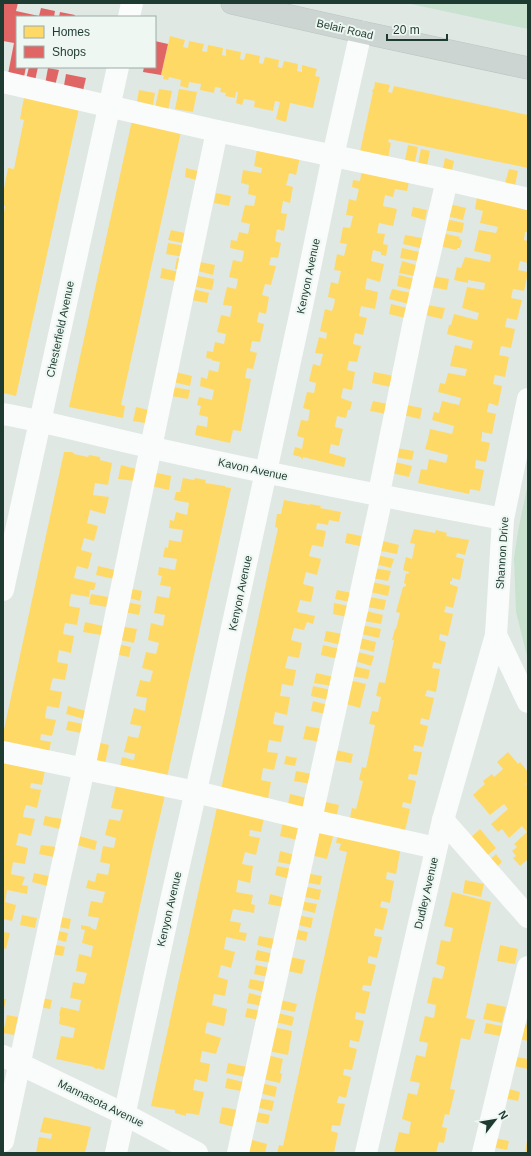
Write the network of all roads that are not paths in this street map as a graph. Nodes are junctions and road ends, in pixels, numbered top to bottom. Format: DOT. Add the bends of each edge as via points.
graph roads {
  1 [pos="132,3"];
  2 [pos="232,3"];
  3 [pos="129,16"];
  4 [pos="361,32"];
  5 [pos="118,68"];
  6 [pos="528,68"];
  7 [pos="3,83"];
  8 [pos="109,106"];
  9 [pos="217,131"];
  10 [pos="333,156"];
  11 [pos="447,180"];
  12 [pos="528,199"];
  13 [pos="528,399"];
  14 [pos="3,414"];
  15 [pos="40,421"];
  16 [pos="151,448"];
  17 [pos="266,472"];
  18 [pos="382,496"];
  19 [pos="503,519"];
  20 [pos="3,590"];
  21 [pos="496,636"];
  22 [pos="528,702"];
  23 [pos="3,752"];
  24 [pos="84,768"];
  25 [pos="196,792"];
  26 [pos="311,820"];
  27 [pos="442,820"];
  28 [pos="436,848"];
  29 [pos="528,917"];
  30 [pos="528,967"];
  31 [pos="11,1060"];
  32 [pos="124,1114"];
  33 [pos="3,1141"];
  34 [pos="116,1153"];
  35 [pos="197,1153"];
  36 [pos="238,1153"];
  37 [pos="366,1153"];
  38 [pos="483,1153"];
  1 -- 3 [label="street"];
  2 -- 4 [label="main road, Belair Road"];
  4 -- 6 [label="main road, Belair Road"];
  4 -- 10 [label="street, Kenyon Avenue"];
  5 -- 8 [label="street, Chesterfield Avenue"];
  7 -- 8 [label="street"];
  8 -- 9 [label="street"];
  8 -- 15 [label="street, Chesterfield Avenue"];
  9 -- 10 [label="street"];
  9 -- 16 [label="street"];
  10 -- 11 [label="street"];
  10 -- 17 [label="street, Kenyon Avenue"];
  11 -- 12 [label="street"];
  11 -- 18 [label="street" via="414,321 380,488"];
  13 -- 19 [label="street, Shannon Drive"];
  14 -- 15 [label="street, Kavon Avenue"];
  15 -- 16 [label="street, Kavon Avenue"];
  15 -- 20 [label="street, Chesterfield Avenue"];
  16 -- 17 [label="street, Kavon Avenue"];
  16 -- 24 [label="street"];
  17 -- 18 [label="street, Kavon Avenue"];
  17 -- 25 [label="street, Kenyon Avenue"];
  18 -- 19 [label="street, Kavon Avenue"];
  18 -- 26 [label="street"];
  19 -- 21 [label="street, Shannon Drive"];
  21 -- 22 [label="street, Shannon Drive"];
  21 -- 27 [label="street, Dudley Avenue"];
  23 -- 24 [label="street"];
  24 -- 25 [label="street"];
  24 -- 31 [label="street" via="58,885"];
  25 -- 26 [label="street"];
  25 -- 32 [label="street, Kenyon Avenue"];
  26 -- 28 [label="street"];
  26 -- 36 [label="street"];
  27 -- 28 [label="street, Dudley Avenue"];
  27 -- 29 [label="street"];
  28 -- 37 [label="street, Dudley Avenue"];
  30 -- 38 [label="street"];
  31 -- 32 [label="street, Mannasota Avenue"];
  31 -- 33 [label="street"];
  32 -- 34 [label="street, Kenyon Avenue"];
  32 -- 35 [label="street, Mannasota Avenue"];
}
